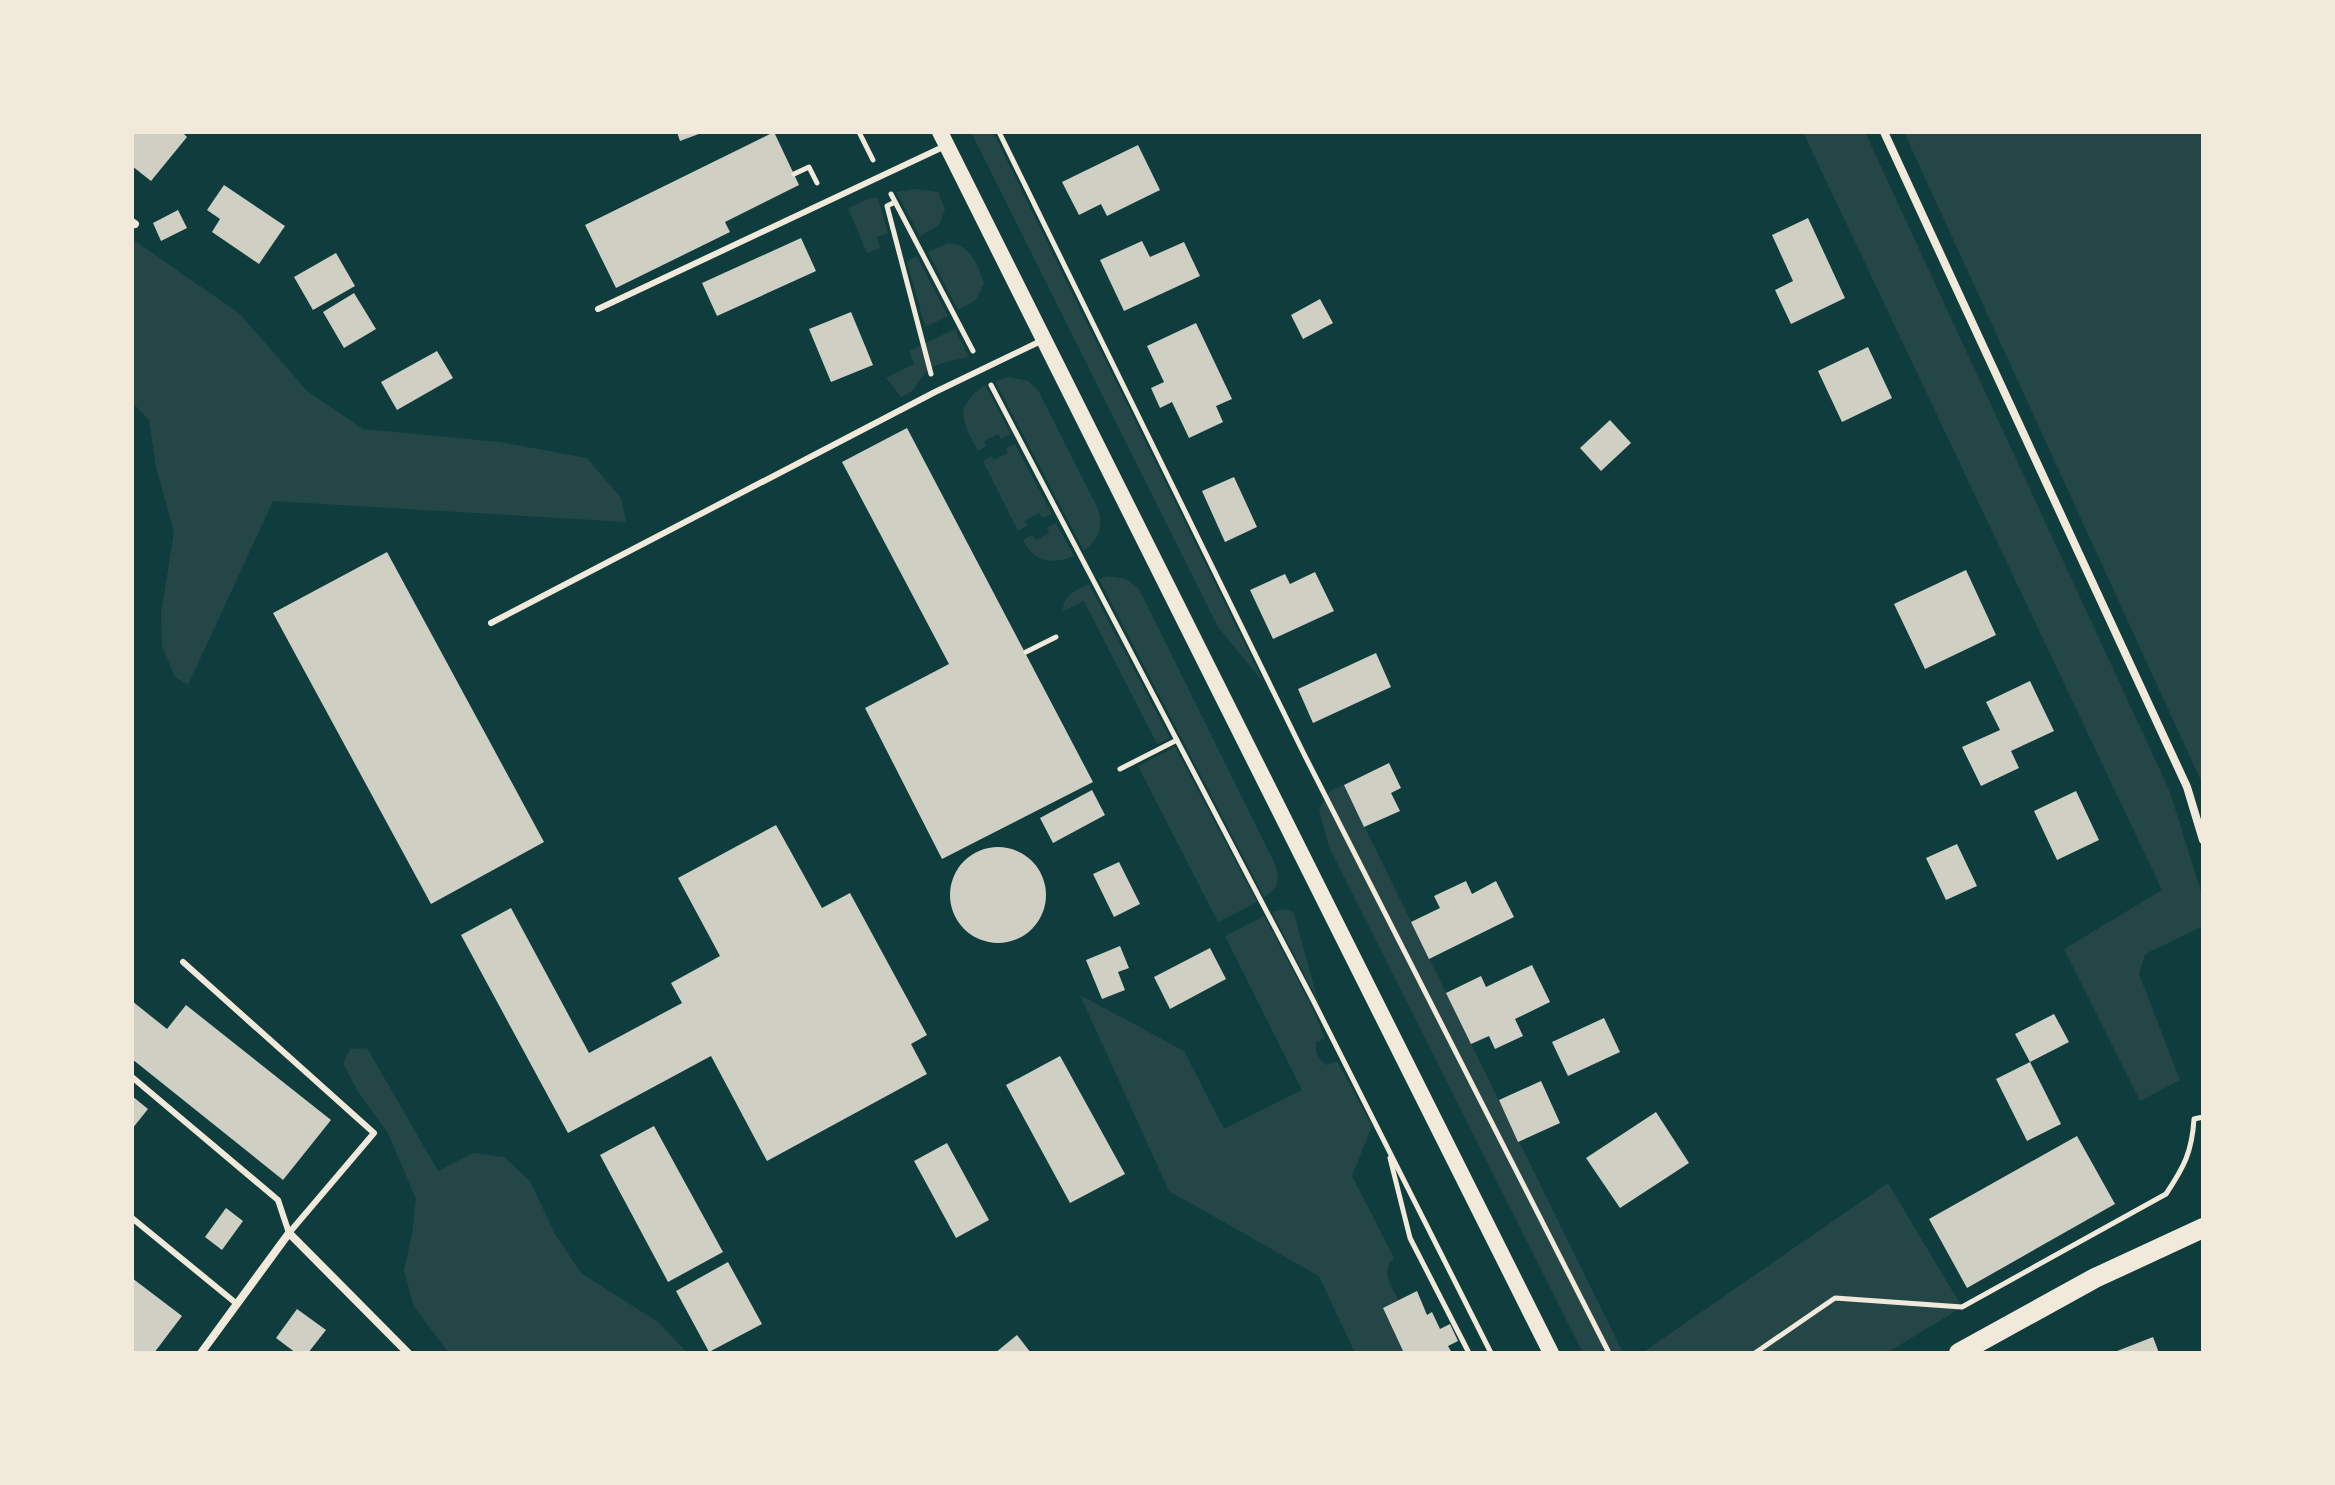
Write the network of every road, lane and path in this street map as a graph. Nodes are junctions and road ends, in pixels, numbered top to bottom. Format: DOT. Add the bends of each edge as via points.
graph roads {
  1 [pos="859,132"];
  2 [pos="999,132"];
  3 [pos="1884,132"];
  4 [pos="944,139"];
  5 [pos="872,157"];
  6 [pos="794,174"];
  7 [pos="817,183"];
  8 [pos="891,193"];
  9 [pos="895,202"];
  10 [pos="598,309"];
  11 [pos="1043,339"];
  12 [pos="924,344"];
  13 [pos="975,355"];
  14 [pos="990,383"];
  15 [pos="491,623"];
  16 [pos="1056,637"];
  17 [pos="1026,652"];
  18 [pos="1177,740"];
  19 [pos="1120,769"];
  20 [pos="2203,840"];
  21 [pos="183,962"];
  22 [pos="132,1077"];
  23 [pos="2203,1117"];
  24 [pos="1387,1148"];
  25 [pos="132,1218"];
  26 [pos="2203,1228"];
  27 [pos="289,1233"];
  28 [pos="237,1304"];
  29 [pos="201,1353"];
  30 [pos="408,1353"];
  31 [pos="1469,1353"];
  32 [pos="1491,1353"];
  33 [pos="1551,1353"];
  34 [pos="1609,1353"];
  35 [pos="1755,1353"];
  36 [pos="1959,1353"];
  1 -- 5 [label="path"];
  2 -- 34 [label="path" via="1304,754"];
  3 -- 20 [label="street" via="2187,787"];
  4 -- 10 [label="lane"];
  4 -- 11 [label="main road"];
  6 -- 7 [label="path" via="809,167"];
  8 -- 9 [label="path"];
  9 -- 12 [label="path" via="887,206"];
  9 -- 13 [label="path"];
  11 -- 15 [label="lane"];
  11 -- 33 [label="main road"];
  14 -- 18 [label="path"];
  16 -- 17 [label="path"];
  18 -- 19 [label="path"];
  18 -- 24 [label="path"];
  21 -- 27 [label="lane" via="374,1133"];
  22 -- 27 [label="lane" via="278,1200"];
  23 -- 35 [label="path" via="2194,1119 2185,1167 2166,1194 1962,1307 1835,1298"];
  24 -- 31 [label="path" via="1410,1238"];
  24 -- 32 [label="path"];
  25 -- 28 [label="lane"];
  26 -- 36 [label="main road" via="2095,1278"];
  27 -- 28 [label="street"];
  27 -- 30 [label="street"];
  28 -- 29 [label="street"];
}
